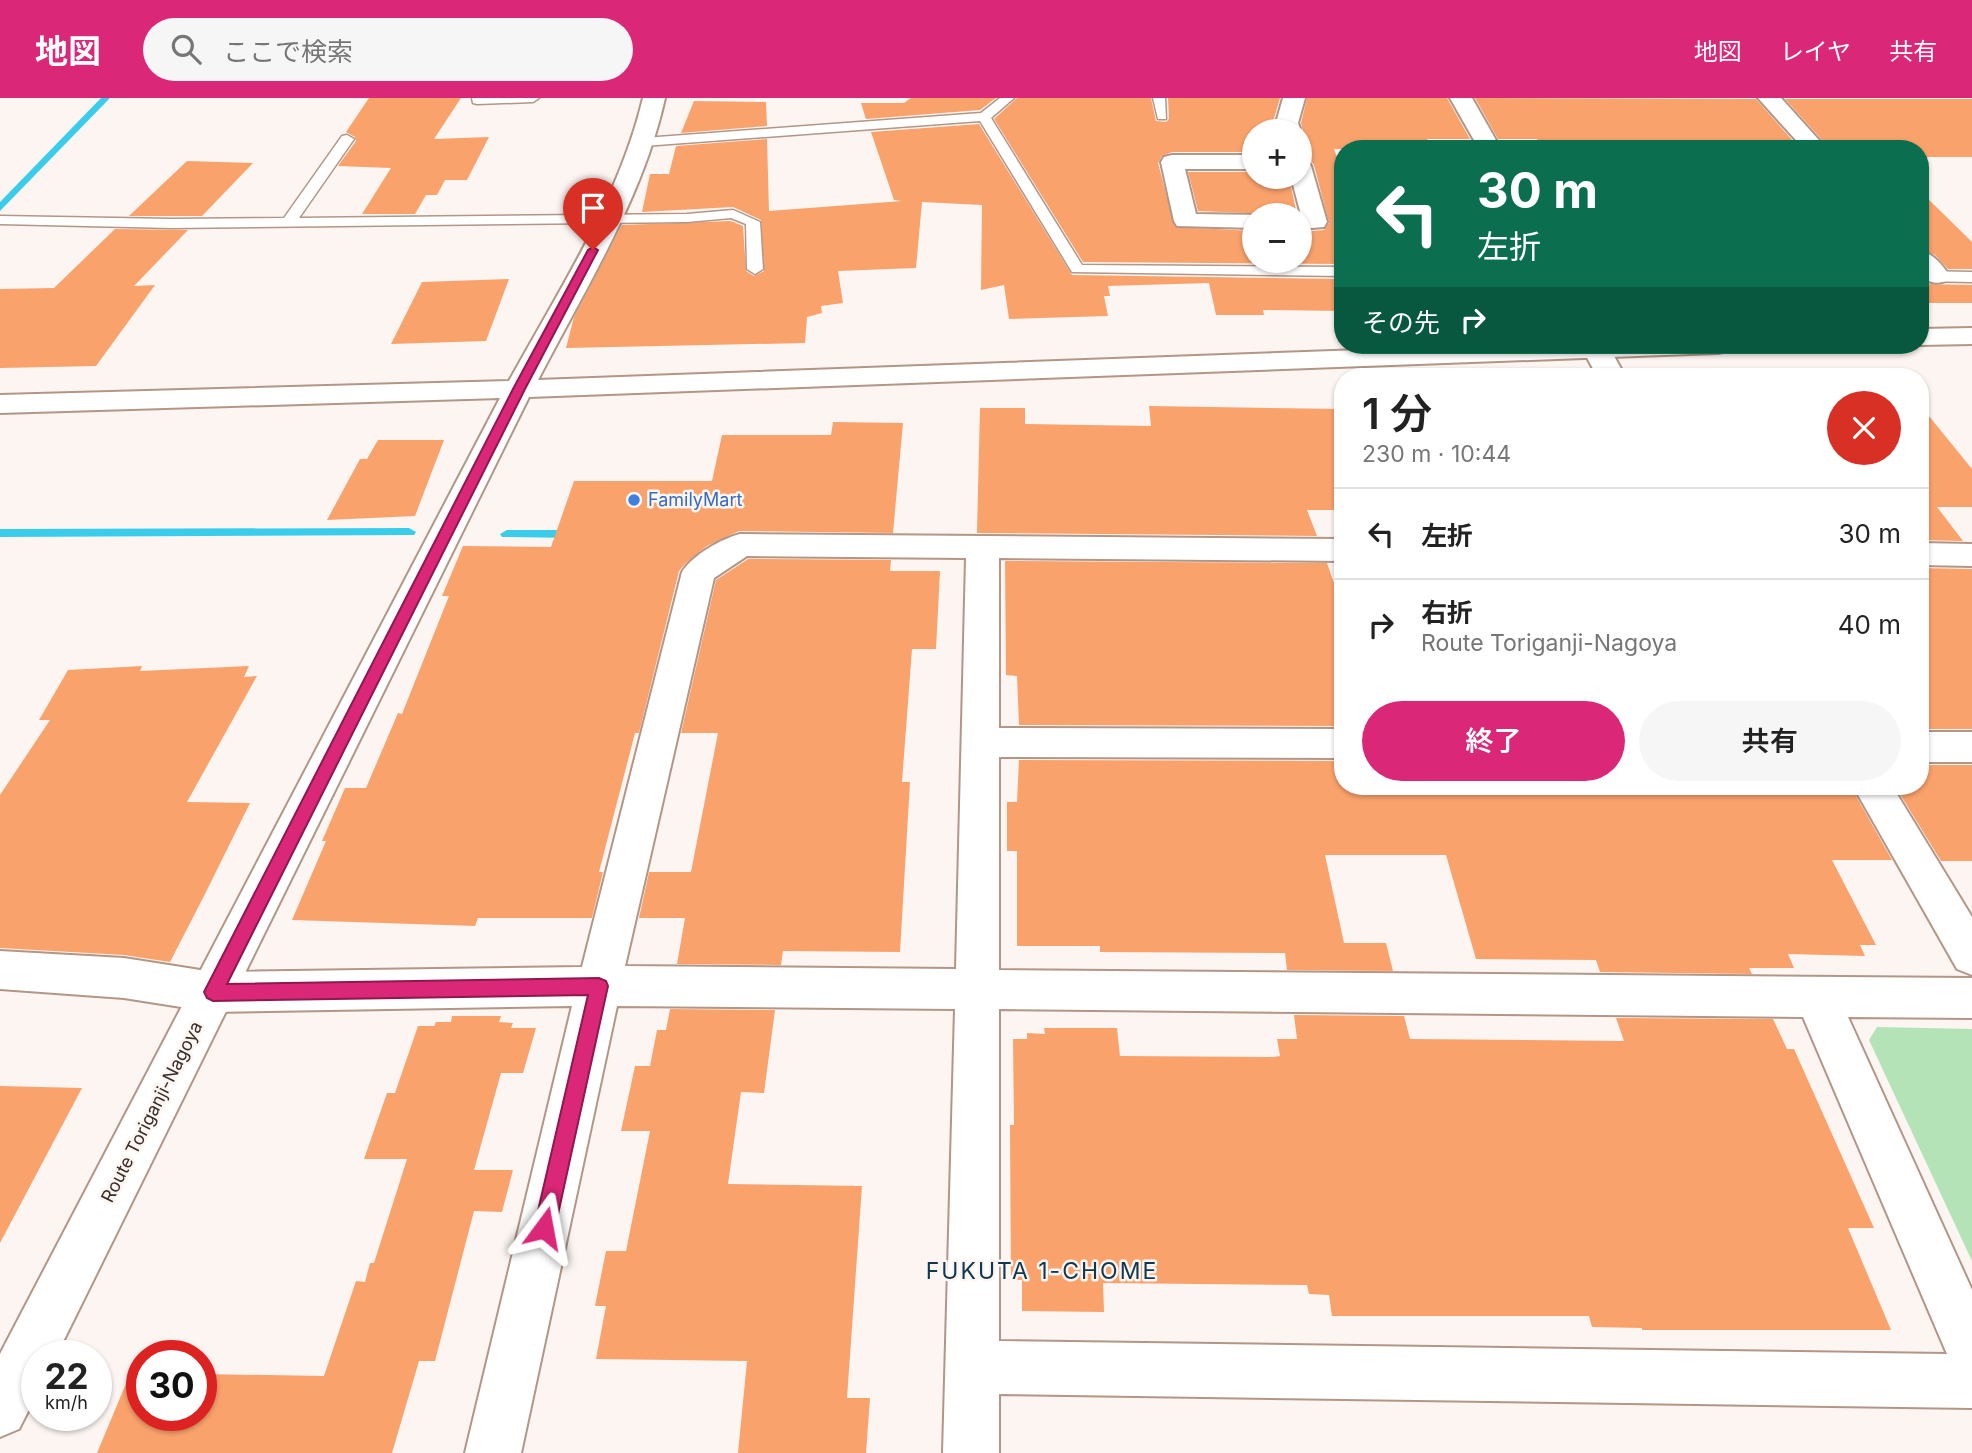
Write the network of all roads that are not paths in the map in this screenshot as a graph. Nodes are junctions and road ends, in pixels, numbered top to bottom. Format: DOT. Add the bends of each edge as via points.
graph roads {
  1 [pos="478,98"];
  2 [pos="533,98"];
  3 [pos="654,98"];
  4 [pos="1008,98"];
  5 [pos="1159,98"];
  6 [pos="1294,98"];
  7 [pos="1461,98"];
  8 [pos="1769,98"];
  9 [pos="1162,116"];
  10 [pos="984,117"];
  11 [pos="1288,119"];
  12 [pos="347,139"];
  13 [pos="1485,140"];
  14 [pos="1808,140"];
  15 [pos="644,142"];
  16 [pos="1242,162"];
  17 [pos="611,216"];
  18 [pos="0,220"];
  19 [pos="289,222"];
  20 [pos="1242,222"];
  21 [pos="755,269"];
  22 [pos="1929,271"];
  23 [pos="1334,272"];
  24 [pos="1972,277"];
  25 [pos="1972,336"];
  26 [pos="1929,337"];
  27 [pos="1416,354"];
  28 [pos="519,389"];
  29 [pos="0,404"];
  30 [pos="983,547"];
  31 [pos="1334,550"];
  32 [pos="1929,555"];
  33 [pos="1972,555"];
  34 [pos="980,742"];
  35 [pos="1334,744"];
  36 [pos="1929,747"];
  37 [pos="1972,747"];
  38 [pos="1877,795"];
  39 [pos="1972,956"];
  40 [pos="0,970"];
  41 [pos="599,986"];
  42 [pos="977,990"];
  43 [pos="213,992"];
  44 [pos="1816,996"];
  45 [pos="1972,998"];
  46 [pos="1972,1350"];
  47 [pos="972,1367"];
  48 [pos="1972,1381"];
  49 [pos="0,1410"];
  50 [pos="493,1453"];
  51 [pos="971,1453"];
  1 -- 2 [label="lane"];
  3 -- 15 [label="street, Route Toriganji-Nagoya"];
  4 -- 10 [label="lane"];
  5 -- 9 [label="lane"];
  6 -- 11 [label="street"];
  7 -- 13 [label="street"];
  8 -- 14 [label="street"];
  10 -- 15 [label="lane"];
  10 -- 23 [label="lane" via="1077,270"];
  12 -- 19 [label="lane"];
  15 -- 17 [label="street, Route Toriganji-Nagoya"];
  16 -- 20 [label="street" via="1172,162 1186,221"];
  17 -- 19 [label="lane"];
  17 -- 21 [label="lane" via="733,214 753,222"];
  17 -- 28 [label="street, Route Toriganji-Nagoya"];
  18 -- 19 [label="lane"];
  22 -- 24 [label="lane"];
  25 -- 26 [label="street"];
  27 -- 28 [label="street"];
  28 -- 29 [label="street"];
  28 -- 43 [label="street, Route Toriganji-Nagoya"];
  30 -- 31 [label="street"];
  30 -- 34 [label="street"];
  30 -- 41 [label="street" via="740,545 699,572"];
  32 -- 33 [label="street"];
  34 -- 35 [label="street"];
  34 -- 42 [label="street"];
  36 -- 37 [label="street"];
  38 -- 39 [label="street"];
  40 -- 43 [label="street" via="124,978"];
  41 -- 42 [label="street"];
  41 -- 43 [label="street"];
  41 -- 50 [label="street"];
  42 -- 44 [label="street"];
  42 -- 47 [label="street"];
  43 -- 49 [label="street, Route Toriganji-Nagoya"];
  44 -- 45 [label="street"];
  44 -- 46 [label="street"];
  47 -- 48 [label="street"];
  47 -- 51 [label="street"];
}
